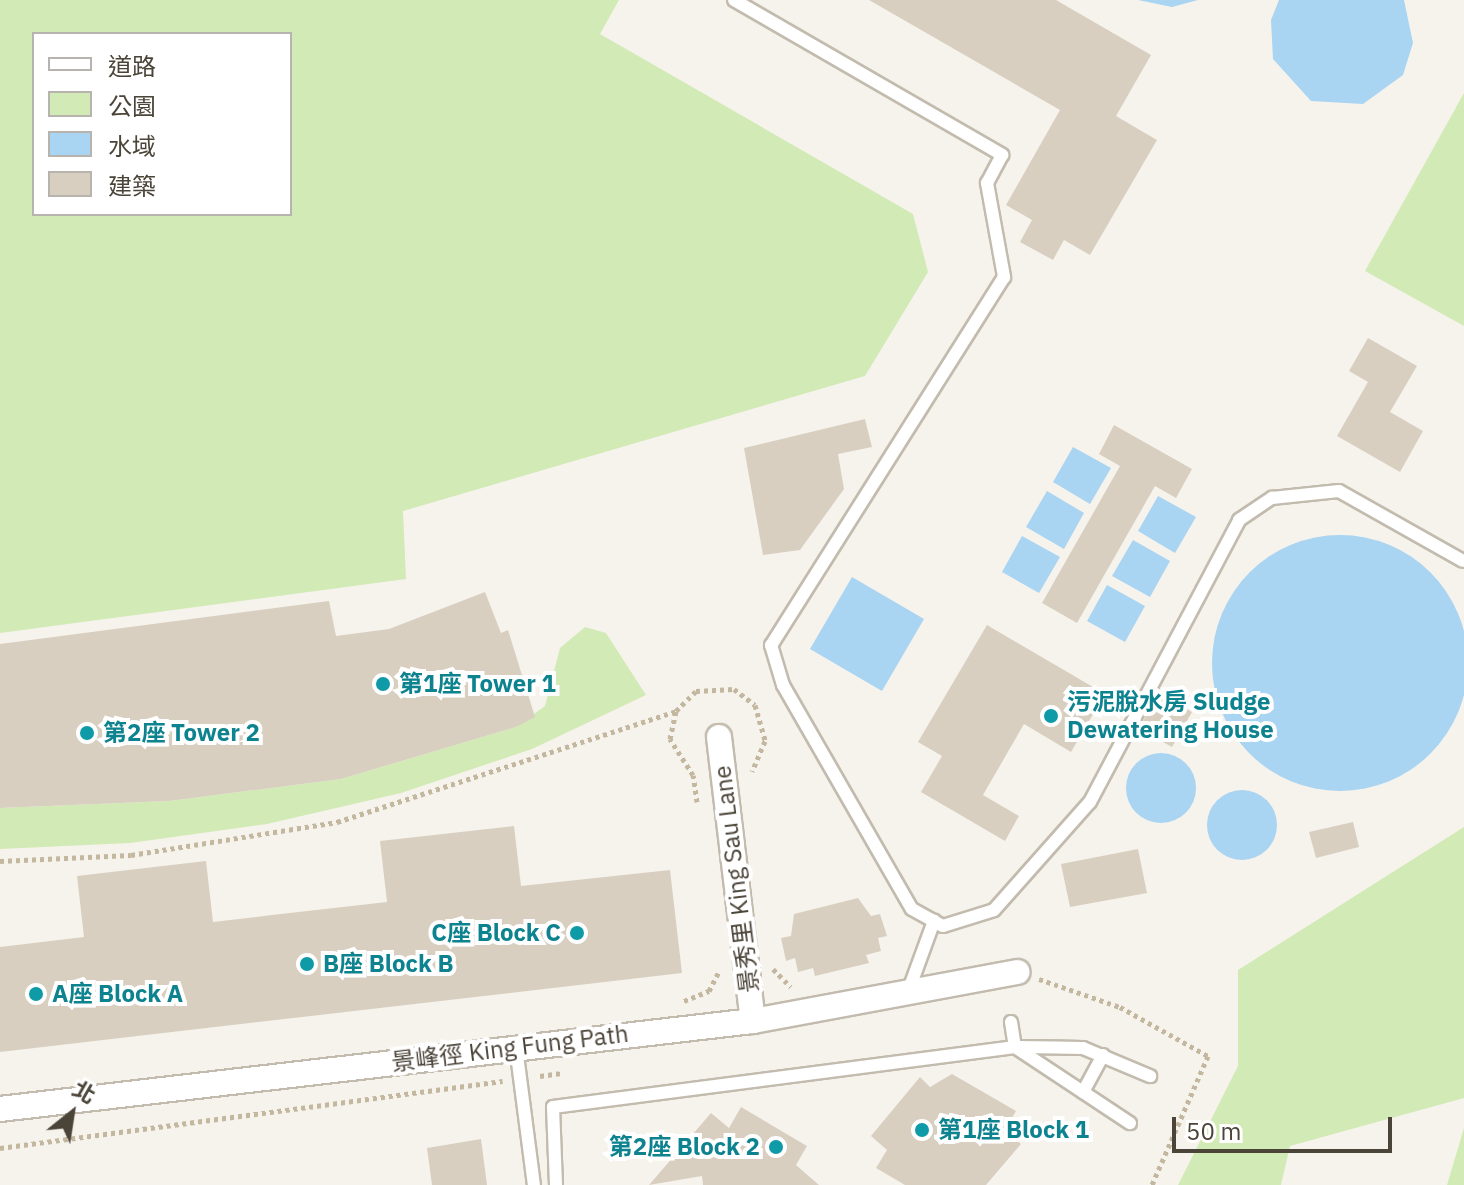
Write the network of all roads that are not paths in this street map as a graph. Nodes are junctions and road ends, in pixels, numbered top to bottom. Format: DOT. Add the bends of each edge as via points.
graph roads {
  1 [pos="734,0"];
  2 [pos="1463,561"];
  3 [pos="719,737"];
  4 [pos="934,921"];
  5 [pos="1018,972"];
  6 [pos="908,992"];
  7 [pos="753,1021"];
  8 [pos="1011,1022"];
  9 [pos="516,1047"];
  10 [pos="1015,1047"];
  11 [pos="1103,1055"];
  12 [pos="1150,1076"];
  13 [pos="1083,1092"];
  14 [pos="0,1109"];
  15 [pos="1130,1123"];
  16 [pos="534,1185"];
  17 [pos="556,1185"];
  1 -- 4 [label="lane" via="1002,155 987,183 1004,277 771,645 783,685 912,909"];
  2 -- 4 [label="lane" via="1339,491 1272,498 1239,520 1090,802 994,910 943,926"];
  3 -- 7 [label="street, 景秀里 King Sau Lane"];
  4 -- 6 [label="lane"];
  5 -- 6 [label="street, 景峰徑 King Fung Path"];
  6 -- 7 [label="street, 景峰徑 King Fung Path"];
  7 -- 9 [label="street, 景峰徑 King Fung Path"];
  8 -- 10 [label="lane"];
  9 -- 14 [label="street, 景峰徑 King Fung Path"];
  9 -- 16 [label="lane"];
  10 -- 11 [label="lane"];
  10 -- 13 [label="lane"];
  10 -- 17 [label="lane" via="553,1107"];
  11 -- 12 [label="lane"];
  11 -- 13 [label="lane"];
  13 -- 15 [label="lane"];
}
